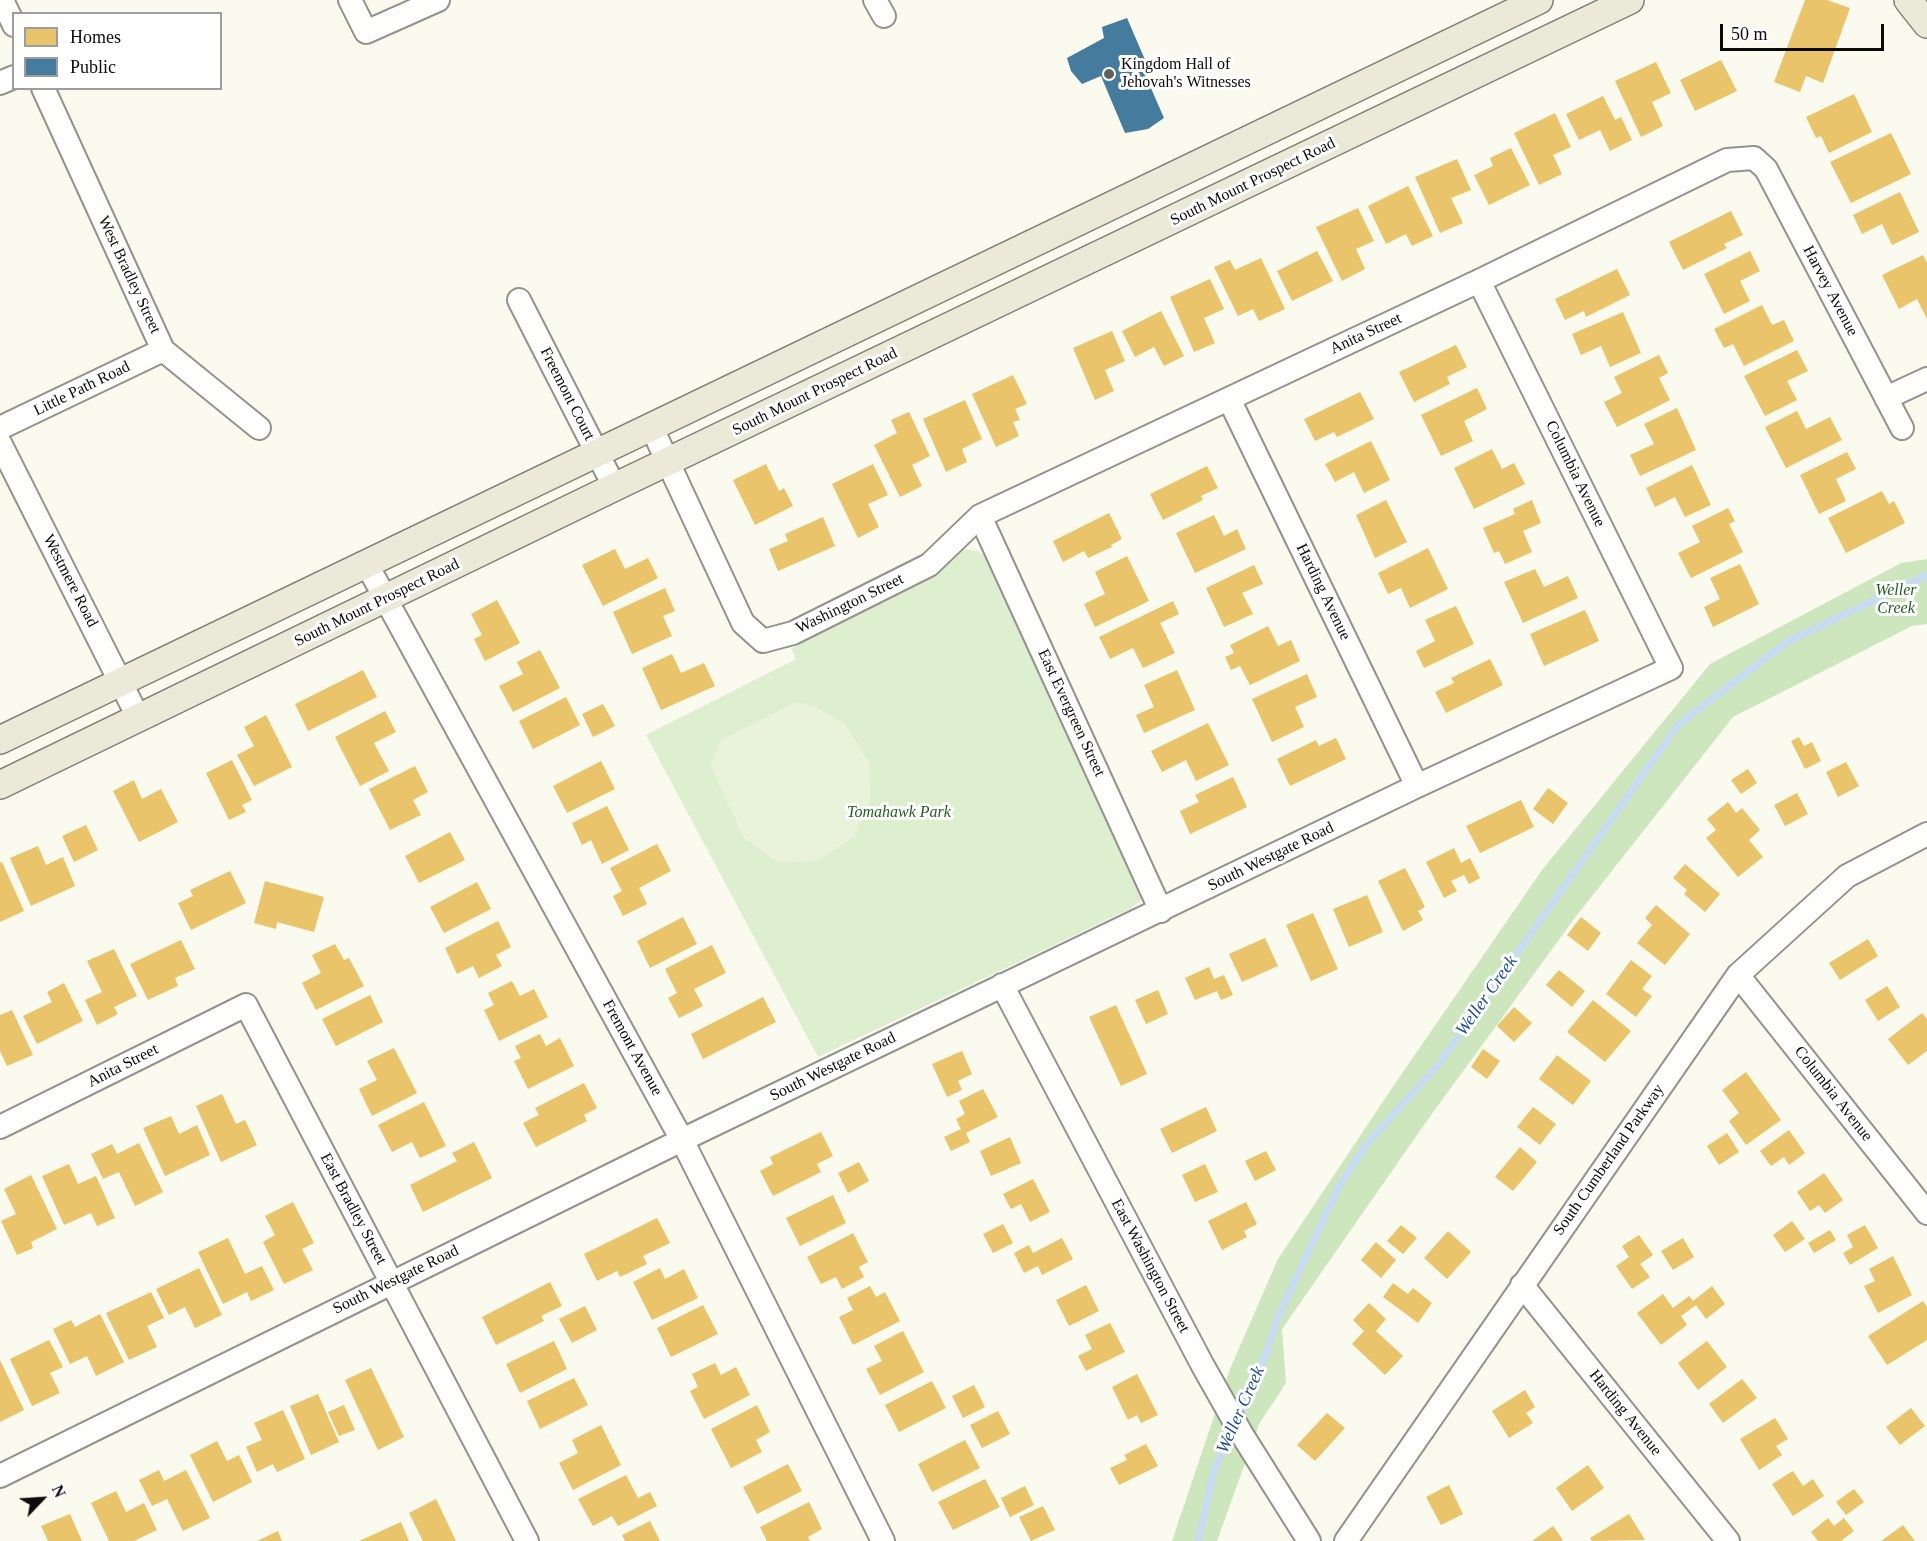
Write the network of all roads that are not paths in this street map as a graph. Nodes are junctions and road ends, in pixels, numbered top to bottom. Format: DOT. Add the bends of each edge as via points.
graph roads {
  1 [pos="2,0"];
  2 [pos="350,0"];
  3 [pos="438,0"];
  4 [pos="1539,0"];
  5 [pos="1630,0"];
  6 [pos="1908,0"];
  7 [pos="12,21"];
  8 [pos="1927,24"];
  9 [pos="44,90"];
  10 [pos="1754,158"];
  11 [pos="1479,281"];
  12 [pos="519,300"];
  13 [pos="163,350"];
  14 [pos="1927,379"];
  15 [pos="1886,398"];
  16 [pos="1229,399"];
  17 [pos="651,426"];
  18 [pos="0,428"];
  19 [pos="259,428"];
  20 [pos="1902,428"];
  21 [pos="0,443"];
  22 [pos="597,453"];
  23 [pos="667,462"];
  24 [pos="615,488"];
  25 [pos="980,516"];
  26 [pos="366,563"];
  27 [pos="386,599"];
  28 [pos="1671,668"];
  29 [pos="121,681"];
  30 [pos="139,719"];
  31 [pos="0,740"];
  32 [pos="0,786"];
  33 [pos="1417,786"];
  34 [pos="1927,834"];
  35 [pos="1161,911"];
  36 [pos="1738,975"];
  37 [pos="1002,985"];
  38 [pos="246,1005"];
  39 [pos="0,1127"];
  40 [pos="682,1140"];
  41 [pos="1927,1213"];
  42 [pos="392,1282"];
  43 [pos="1522,1285"];
  44 [pos="0,1476"];
  45 [pos="527,1541"];
  46 [pos="883,1541"];
  47 [pos="1309,1541"];
  48 [pos="1346,1541"];
  49 [pos="1728,1541"];
  1 -- 7 [label="street"];
  2 -- 3 [label="street" via="366,32"];
  4 -- 17 [label="main road"];
  5 -- 23 [label="main road, South Mount Prospect Road"];
  6 -- 8 [label="main road"];
  9 -- 13 [label="street, West Bradley Street"];
  10 -- 11 [label="street, Anita Street" via="1727,160"];
  10 -- 15 [label="street, Harvey Avenue" via="1766,169"];
  11 -- 16 [label="street, Anita Street"];
  11 -- 28 [label="street, Columbia Avenue"];
  12 -- 22 [label="street, Freemont Court"];
  13 -- 18 [label="street, Little Path Road"];
  13 -- 19 [label="street, West Bradley Street"];
  14 -- 15 [label="street"];
  15 -- 20 [label="street, Harvey Avenue"];
  16 -- 25 [label="street, Anita Street"];
  16 -- 33 [label="street, Harding Avenue"];
  17 -- 22 [label="main road"];
  17 -- 23 [label="street, Washington Street"];
  21 -- 29 [label="street, Westmere Road"];
  22 -- 24 [label="street, Freemont Court"];
  22 -- 26 [label="main road"];
  23 -- 24 [label="main road, South Mount Prospect Road"];
  23 -- 25 [label="street, Washington Street" via="743,623 763,641 793,633 929,565"];
  24 -- 27 [label="main road, South Mount Prospect Road"];
  25 -- 35 [label="street, East Evergreen Street"];
  26 -- 27 [label="street, Fremont Avenue"];
  26 -- 29 [label="main road"];
  27 -- 30 [label="main road, South Mount Prospect Road"];
  27 -- 40 [label="street, Fremont Avenue"];
  28 -- 33 [label="street, South Westgate Road"];
  29 -- 30 [label="street, Westmere Road"];
  29 -- 31 [label="main road"];
  30 -- 32 [label="main road, South Mount Prospect Road"];
  33 -- 35 [label="street, South Westgate Road"];
  34 -- 36 [label="street, South Cumberland Parkway" via="1847,876"];
  35 -- 37 [label="street, South Westgate Road"];
  36 -- 41 [label="street, Columbia Avenue"];
  36 -- 43 [label="street, South Cumberland Parkway"];
  37 -- 40 [label="street, South Westgate Road"];
  37 -- 47 [label="street, East Washington Street" via="1203,1366"];
  38 -- 39 [label="street, Anita Street"];
  38 -- 42 [label="street, East Bradley Street"];
  40 -- 42 [label="street, South Westgate Road"];
  40 -- 46 [label="street, Fremont Avenue"];
  42 -- 44 [label="street, South Westgate Road"];
  42 -- 45 [label="street, East Bradley Street"];
  43 -- 48 [label="street, South Cumberland Parkway"];
  43 -- 49 [label="street, Harding Avenue"];
}
